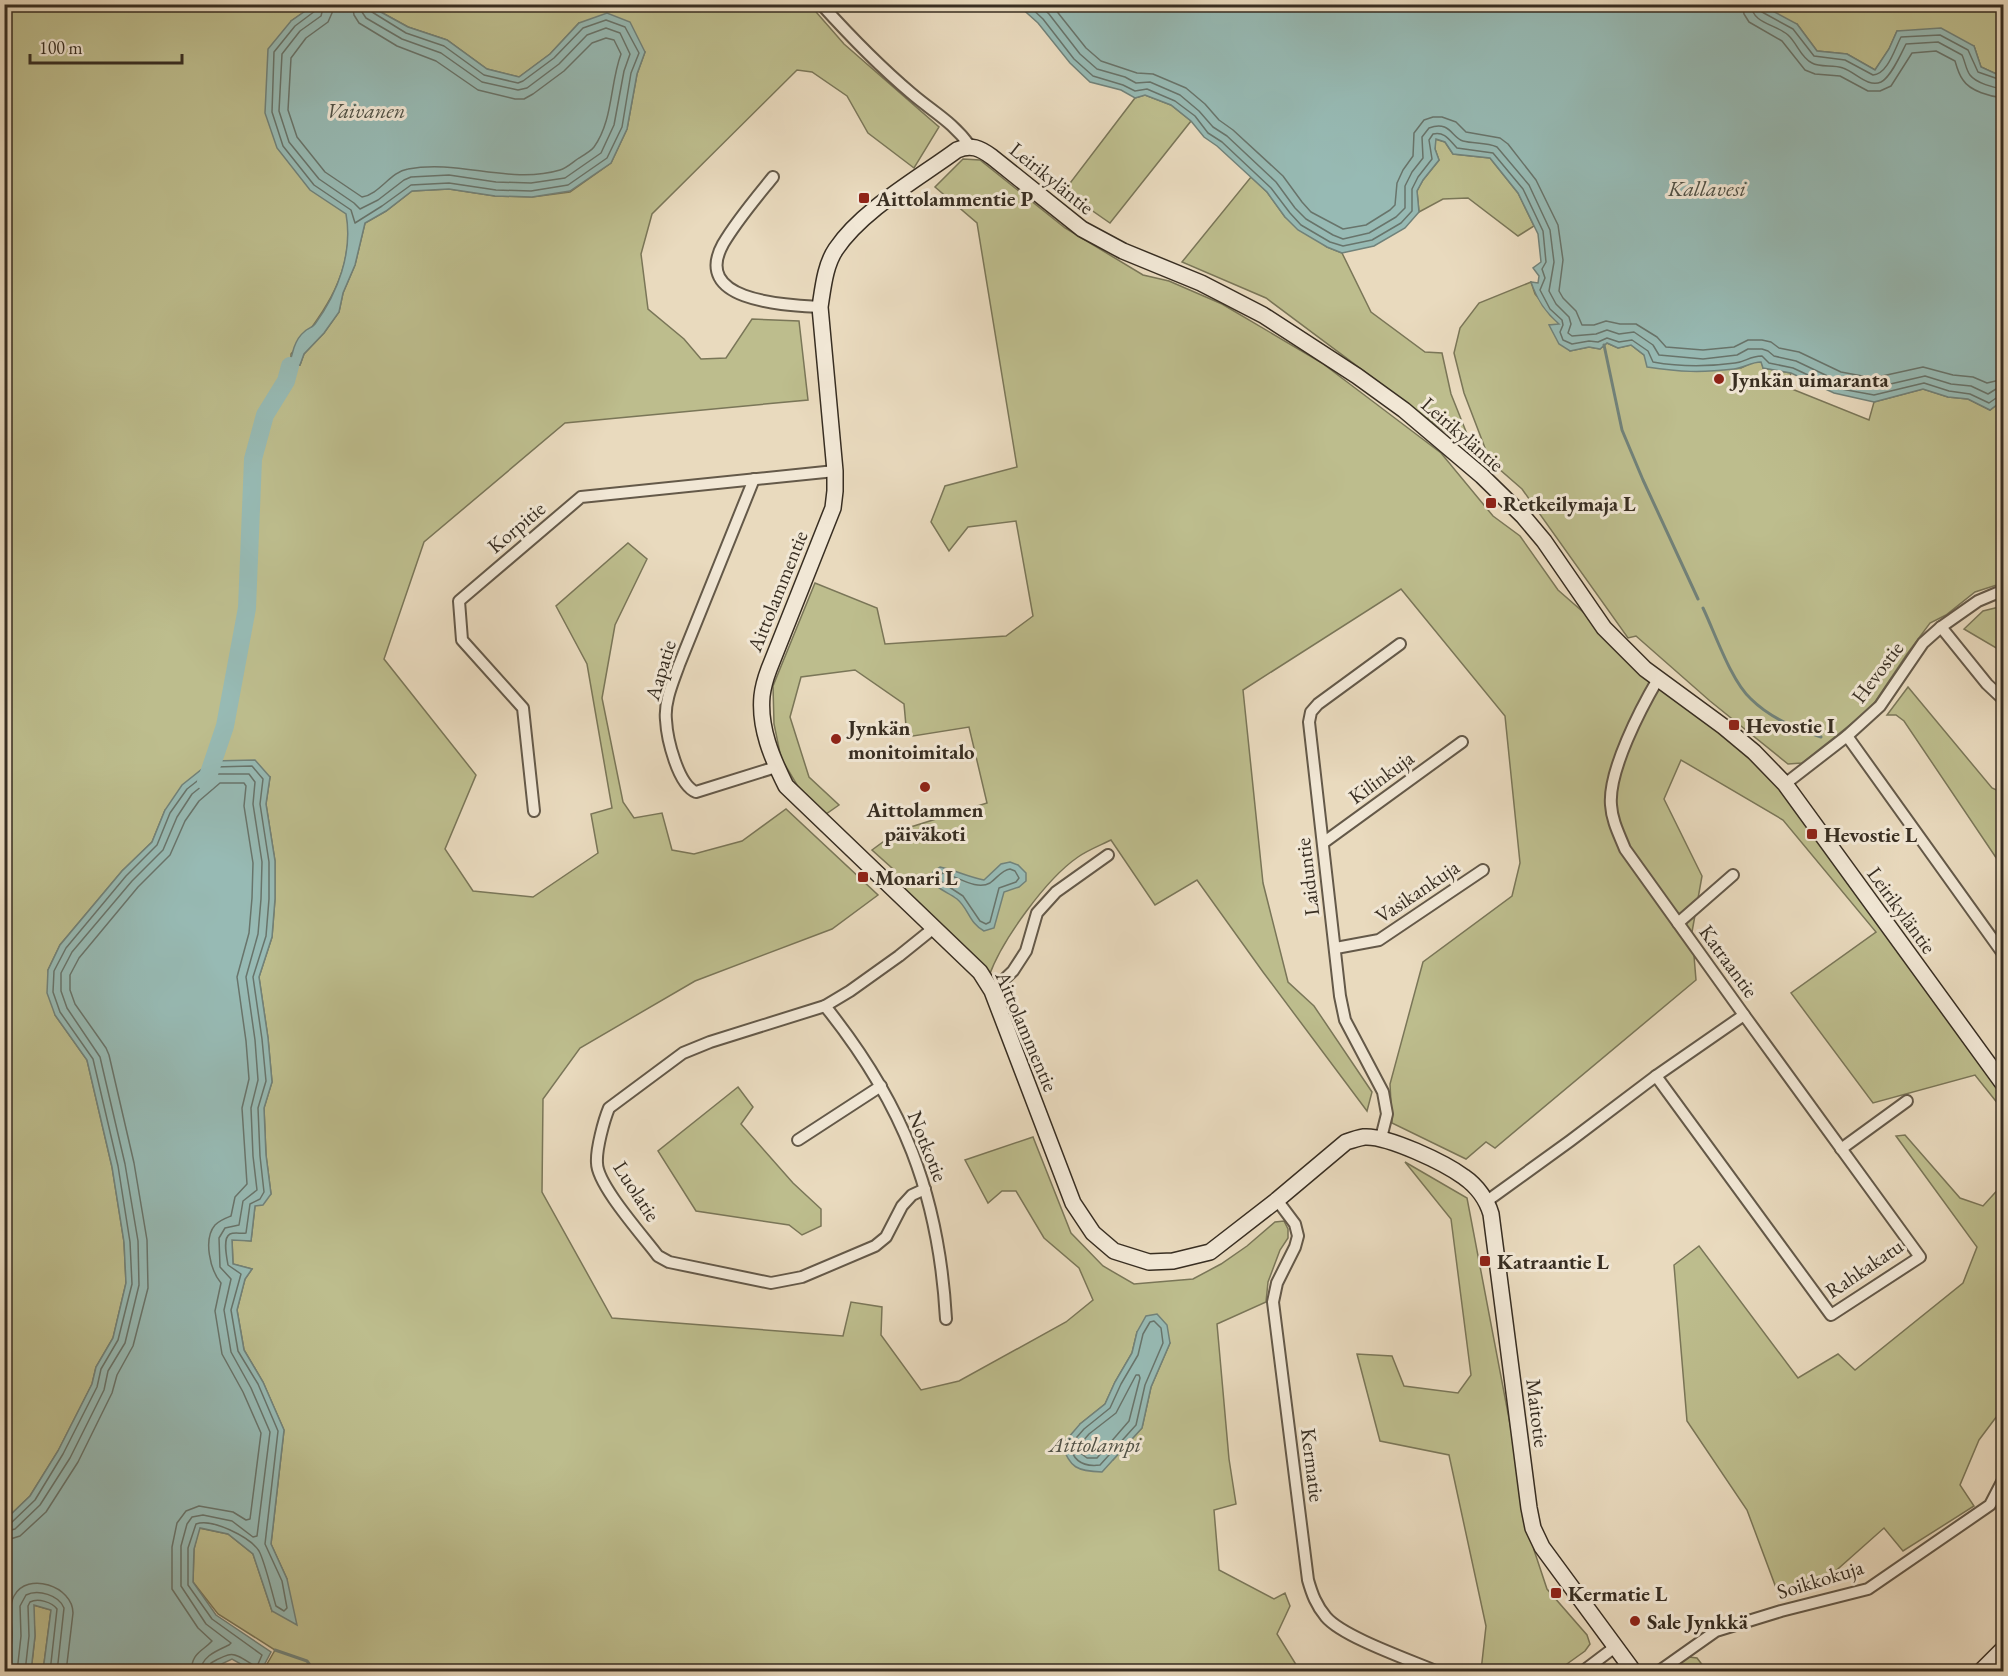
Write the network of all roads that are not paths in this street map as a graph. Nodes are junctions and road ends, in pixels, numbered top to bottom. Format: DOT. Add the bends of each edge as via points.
graph roads {
  1 [pos="821,4"];
  2 [pos="970,146"];
  3 [pos="773,177"];
  4 [pos="820,307"];
  5 [pos="835,471"];
  6 [pos="754,479"];
  7 [pos="2004,590"];
  8 [pos="1941,627"];
  9 [pos="1400,644"];
  10 [pos="1658,679"];
  11 [pos="2004,700"];
  12 [pos="1847,736"];
  13 [pos="1462,742"];
  14 [pos="776,767"];
  15 [pos="1785,784"];
  16 [pos="534,811"];
  17 [pos="1323,843"];
  18 [pos="1108,855"];
  19 [pos="1484,870"];
  20 [pos="1733,875"];
  21 [pos="1678,923"];
  22 [pos="935,927"];
  23 [pos="1336,948"];
  24 [pos="2004,955"];
  25 [pos="992,991"];
  26 [pos="825,1006"];
  27 [pos="1744,1015"];
  28 [pos="1656,1076"];
  29 [pos="2004,1085"];
  30 [pos="881,1086"];
  31 [pos="1907,1101"];
  32 [pos="1381,1138"];
  33 [pos="798,1140"];
  34 [pos="1841,1149"];
  35 [pos="925,1189"];
  36 [pos="1277,1200"];
  37 [pos="1487,1201"];
  38 [pos="946,1319"];
  39 [pos="2004,1478"];
  40 [pos="1615,1647"];
  41 [pos="2004,1648"];
  42 [pos="1438,1671"];
  43 [pos="1582,1671"];
  44 [pos="1634,1671"];
  45 [pos="1658,1671"];
  46 [pos="1980,1671"];
  1 -- 2 [label="street, Leirikyläntie" via="871,58 948,120"];
  2 -- 4 [label="street, Aittolammentie" via="957,150 853,228 835,250"];
  2 -- 10 [label="street, Leirikyläntie" via="992,157 1082,230 1263,315 1404,410 1523,516 1604,628"];
  3 -- 4 [label="street" via="722,246 718,274 726,285 746,298"];
  4 -- 5 [label="street, Aittolammentie"];
  5 -- 6 [label="street, Korpitie"];
  5 -- 14 [label="street, Aittolammentie" via="833,508 762,694 761,716"];
  6 -- 14 [label="street, Aapatie" via="679,665 665,719 672,754 689,790 696,792"];
  6 -- 16 [label="street, Korpitie" via="581,497 459,601 462,640 523,708"];
  7 -- 8 [label="street, Hevostie" via="1978,601"];
  8 -- 11 [label="street"];
  8 -- 12 [label="street, Hevostie" via="1923,643 1880,706"];
  9 -- 17 [label="street, Laiduntie" via="1311,712"];
  10 -- 15 [label="street, Leirikyläntie" via="1724,727"];
  10 -- 21 [label="street, Katraantie" via="1617,767 1610,801 1612,819 1625,849"];
  12 -- 15 [label="street, Hevostie"];
  12 -- 24 [label="street"];
  13 -- 17 [label="street, Kilinkuja"];
  14 -- 22 [label="street, Aittolammentie" via="797,798"];
  15 -- 29 [label="street, Leirikyläntie"];
  17 -- 23 [label="street, Laiduntie"];
  18 -- 25 [label="street" via="1056,892 1037,913 1026,951 1014,971"];
  19 -- 23 [label="street, Vasikankuja" via="1379,940"];
  20 -- 21 [label="street"];
  21 -- 27 [label="street, Katraantie"];
  22 -- 25 [label="street, Aittolammentie" via="980,972"];
  22 -- 26 [label="street, Luolatie"];
  23 -- 32 [label="street, Laiduntie" via="1345,1020 1383,1092 1387,1114"];
  25 -- 36 [label="street, Aittolammentie" via="1073,1203 1093,1233 1114,1251 1149,1262 1210,1252"];
  26 -- 30 [label="street, Notkotie"];
  26 -- 35 [label="street, Luolatie" via="683,1053 632,1090 609,1108 597,1162 600,1176 658,1256 669,1262 771,1283 802,1277 875,1246 886,1237 902,1206"];
  27 -- 28 [label="street, Katraantie"];
  27 -- 34 [label="street, Rahkakatu"];
  28 -- 34 [label="street, Rahkakatu" via="1831,1315 1920,1257"];
  28 -- 37 [label="street, Katraantie"];
  30 -- 33 [label="street"];
  30 -- 35 [label="street, Notkotie" via="916,1158"];
  31 -- 34 [label="street"];
  32 -- 36 [label="street, Aittolammentie" via="1346,1142"];
  32 -- 37 [label="street, Aittolammentie" via="1466,1178"];
  35 -- 38 [label="street, Notkotie" via="934,1219"];
  36 -- 42 [label="street, Kermatie" via="1298,1236 1273,1302 1308,1580 1314,1600 1327,1619 1350,1634"];
  37 -- 40 [label="street, Maitotie" via="1533,1528 1542,1547"];
  39 -- 45 [label="street, Soikkokuja" via="1990,1505 1868,1589 1716,1631"];
  40 -- 43 [label="street"];
  40 -- 44 [label="street, Maitotie"];
  41 -- 46 [label="street"];
}
